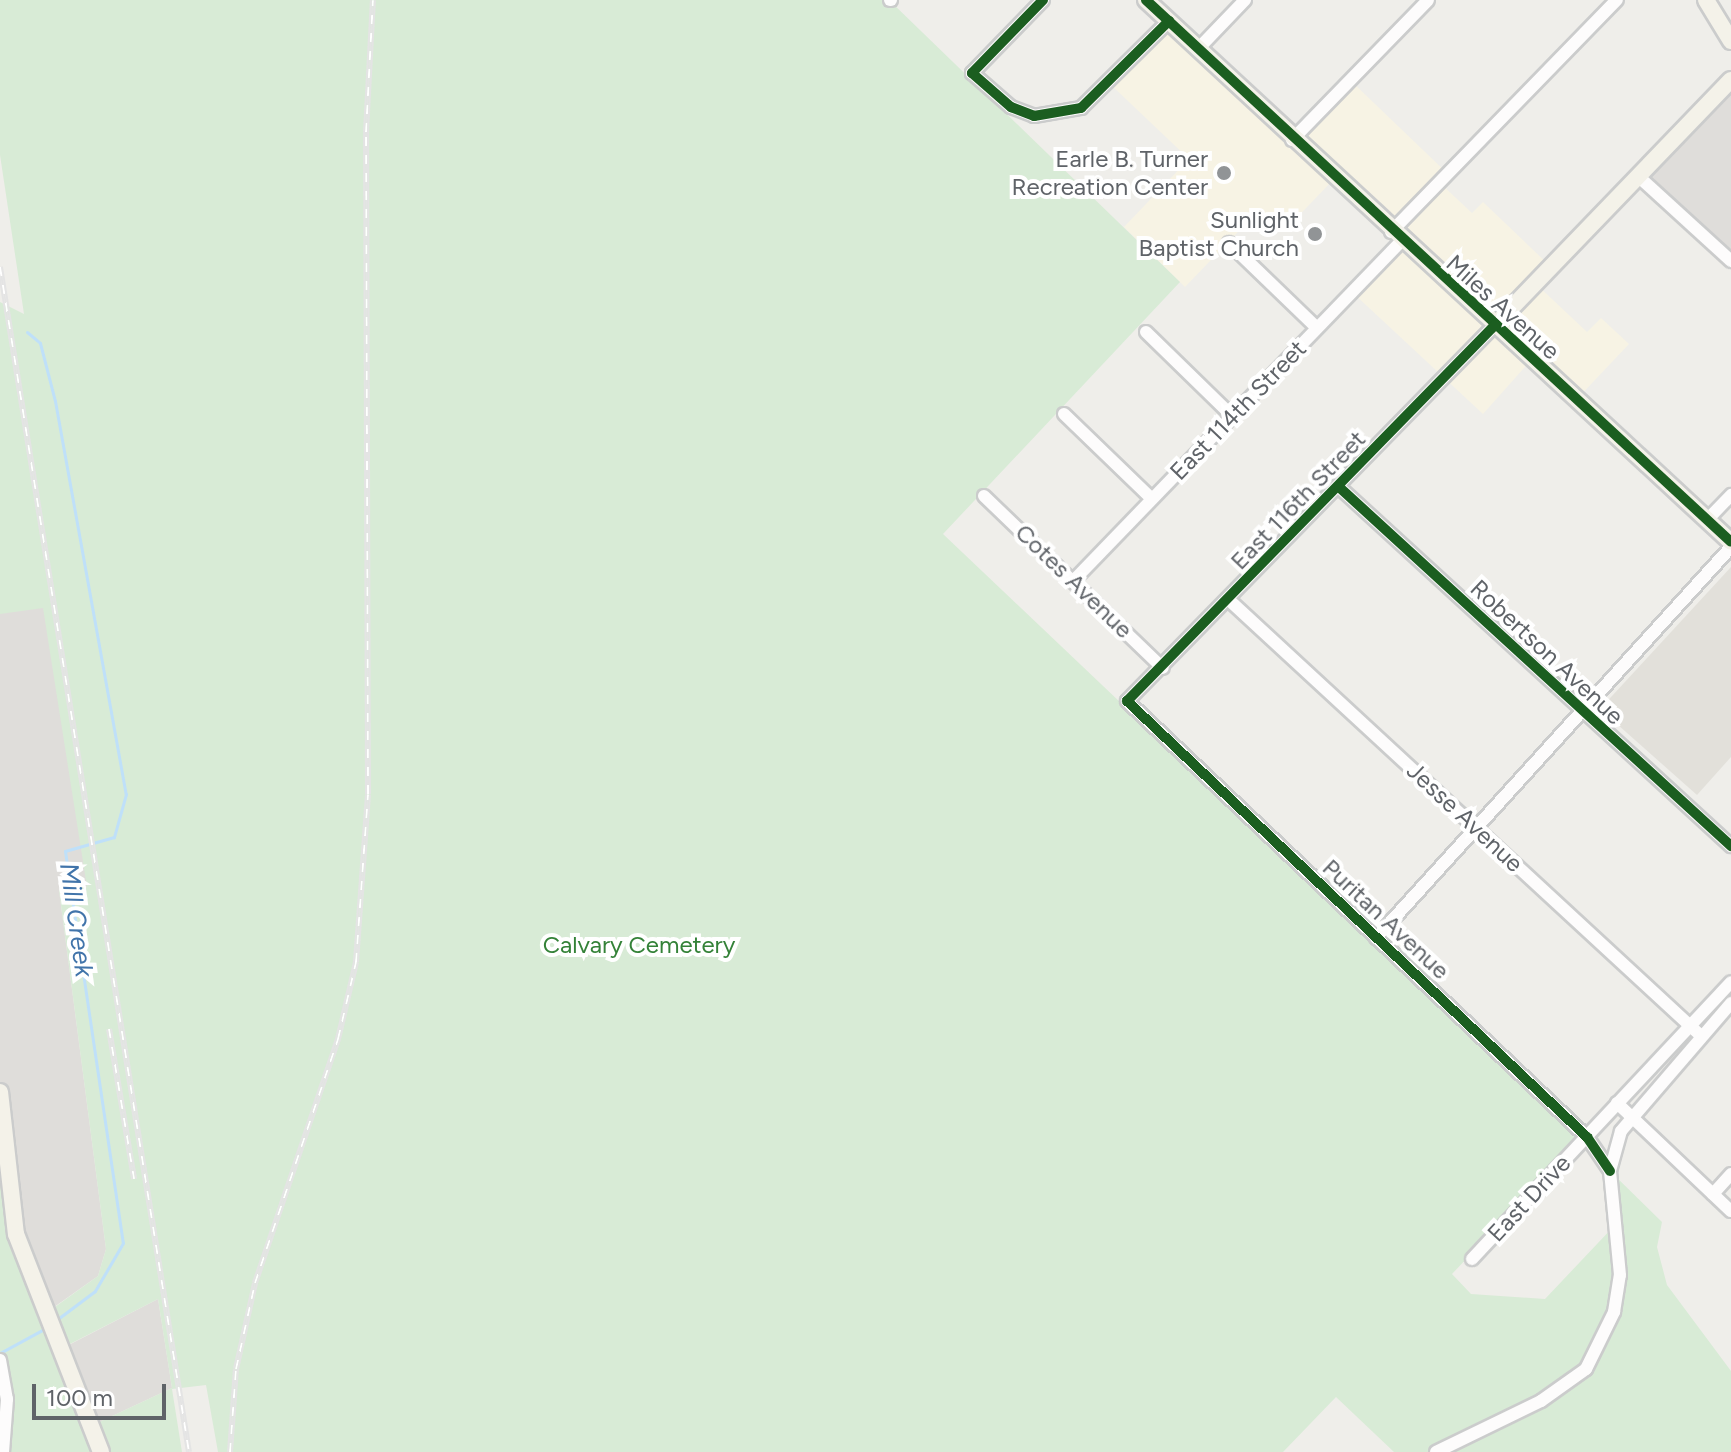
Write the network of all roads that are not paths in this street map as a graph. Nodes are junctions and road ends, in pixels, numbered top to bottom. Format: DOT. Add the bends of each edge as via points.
graph roads {
  1 [pos="1043,0"];
  2 [pos="1146,0"];
  3 [pos="1245,0"];
  4 [pos="1428,0"];
  5 [pos="1617,0"];
  6 [pos="1706,0"];
  7 [pos="1169,21"];
  8 [pos="1731,41"];
  9 [pos="1198,49"];
  10 [pos="1731,80"];
  11 [pos="1292,140"];
  12 [pos="1638,176"];
  13 [pos="1396,236"];
  14 [pos="1229,243"];
  15 [pos="1731,261"];
  16 [pos="1495,325"];
  17 [pos="1317,328"];
  18 [pos="1146,332"];
  19 [pos="1064,414"];
  20 [pos="1232,416"];
  21 [pos="1339,487"];
  22 [pos="1731,495"];
  23 [pos="984,496"];
  24 [pos="1152,499"];
  25 [pos="1707,520"];
  26 [pos="1731,544"];
  27 [pos="1075,579"];
  28 [pos="1229,600"];
  29 [pos="1163,668"];
  30 [pos="1127,701"];
  31 [pos="1581,712"];
  32 [pos="1476,826"];
  33 [pos="1731,846"];
  34 [pos="1376,938"];
  35 [pos="1731,982"];
  36 [pos="1731,1003"];
  37 [pos="1695,1031"];
  38 [pos="0,1092"];
  39 [pos="1617,1103"];
  40 [pos="1630,1115"];
  41 [pos="1,1125"];
  42 [pos="1587,1137"];
  43 [pos="1610,1171"];
  44 [pos="1731,1174"];
  45 [pos="1713,1194"];
  46 [pos="1731,1211"];
  47 [pos="1472,1259"];
  48 [pos="0,1360"];
  49 [pos="1439,1451"];
  50 [pos="3,1452"];
  51 [pos="101,1452"];
  1 -- 7 [label="street" via="972,73 1011,107 1058,117 1097,95"];
  2 -- 7 [label="main road, Miles Avenue"];
  3 -- 9 [label="street"];
  4 -- 11 [label="street"];
  5 -- 13 [label="street, East 114th Street"];
  6 -- 8 [label="main road"];
  7 -- 9 [label="main road, Miles Avenue"];
  9 -- 11 [label="main road, Miles Avenue"];
  10 -- 12 [label="main road, East 116th Street"];
  11 -- 13 [label="main road, Miles Avenue"];
  12 -- 15 [label="street"];
  12 -- 16 [label="main road, East 116th Street"];
  13 -- 16 [label="main road, Miles Avenue"];
  13 -- 17 [label="street, East 114th Street"];
  14 -- 17 [label="street"];
  16 -- 21 [label="street, East 116th Street"];
  16 -- 25 [label="main road, Miles Avenue"];
  17 -- 20 [label="street, East 114th Street"];
  18 -- 20 [label="street"];
  19 -- 24 [label="street"];
  20 -- 24 [label="street, East 114th Street"];
  21 -- 28 [label="street, East 116th Street"];
  21 -- 31 [label="street, Robertson Avenue"];
  22 -- 25 [label="street"];
  23 -- 27 [label="street, Cotes Avenue"];
  24 -- 27 [label="street, East 114th Street"];
  25 -- 26 [label="main road, Miles Avenue"];
  26 -- 31 [label="street"];
  27 -- 29 [label="street, Cotes Avenue"];
  28 -- 29 [label="street, East 116th Street"];
  28 -- 32 [label="street, Jesse Avenue"];
  29 -- 30 [label="street, East 116th Street"];
  30 -- 34 [label="street, Puritan Avenue"];
  31 -- 32 [label="street"];
  31 -- 33 [label="street, Robertson Avenue"];
  32 -- 34 [label="street"];
  32 -- 37 [label="street, Jesse Avenue"];
  34 -- 42 [label="street, Puritan Avenue"];
  35 -- 37 [label="street"];
  36 -- 37 [label="street"];
  37 -- 39 [label="street, East Drive"];
  37 -- 40 [label="street"];
  38 -- 41 [label="main road"];
  39 -- 40 [label="street"];
  39 -- 42 [label="street, East Drive"];
  40 -- 43 [label="street"];
  40 -- 45 [label="street"];
  41 -- 51 [label="main road" via="16,1234"];
  42 -- 43 [label="street, Puritan Avenue"];
  42 -- 47 [label="street, East Drive"];
  43 -- 49 [label="street" via="1620,1275 1599,1348 1586,1369 1541,1401"];
  44 -- 45 [label="street"];
  45 -- 46 [label="street"];
  48 -- 50 [label="street" via="7,1399"];
}
